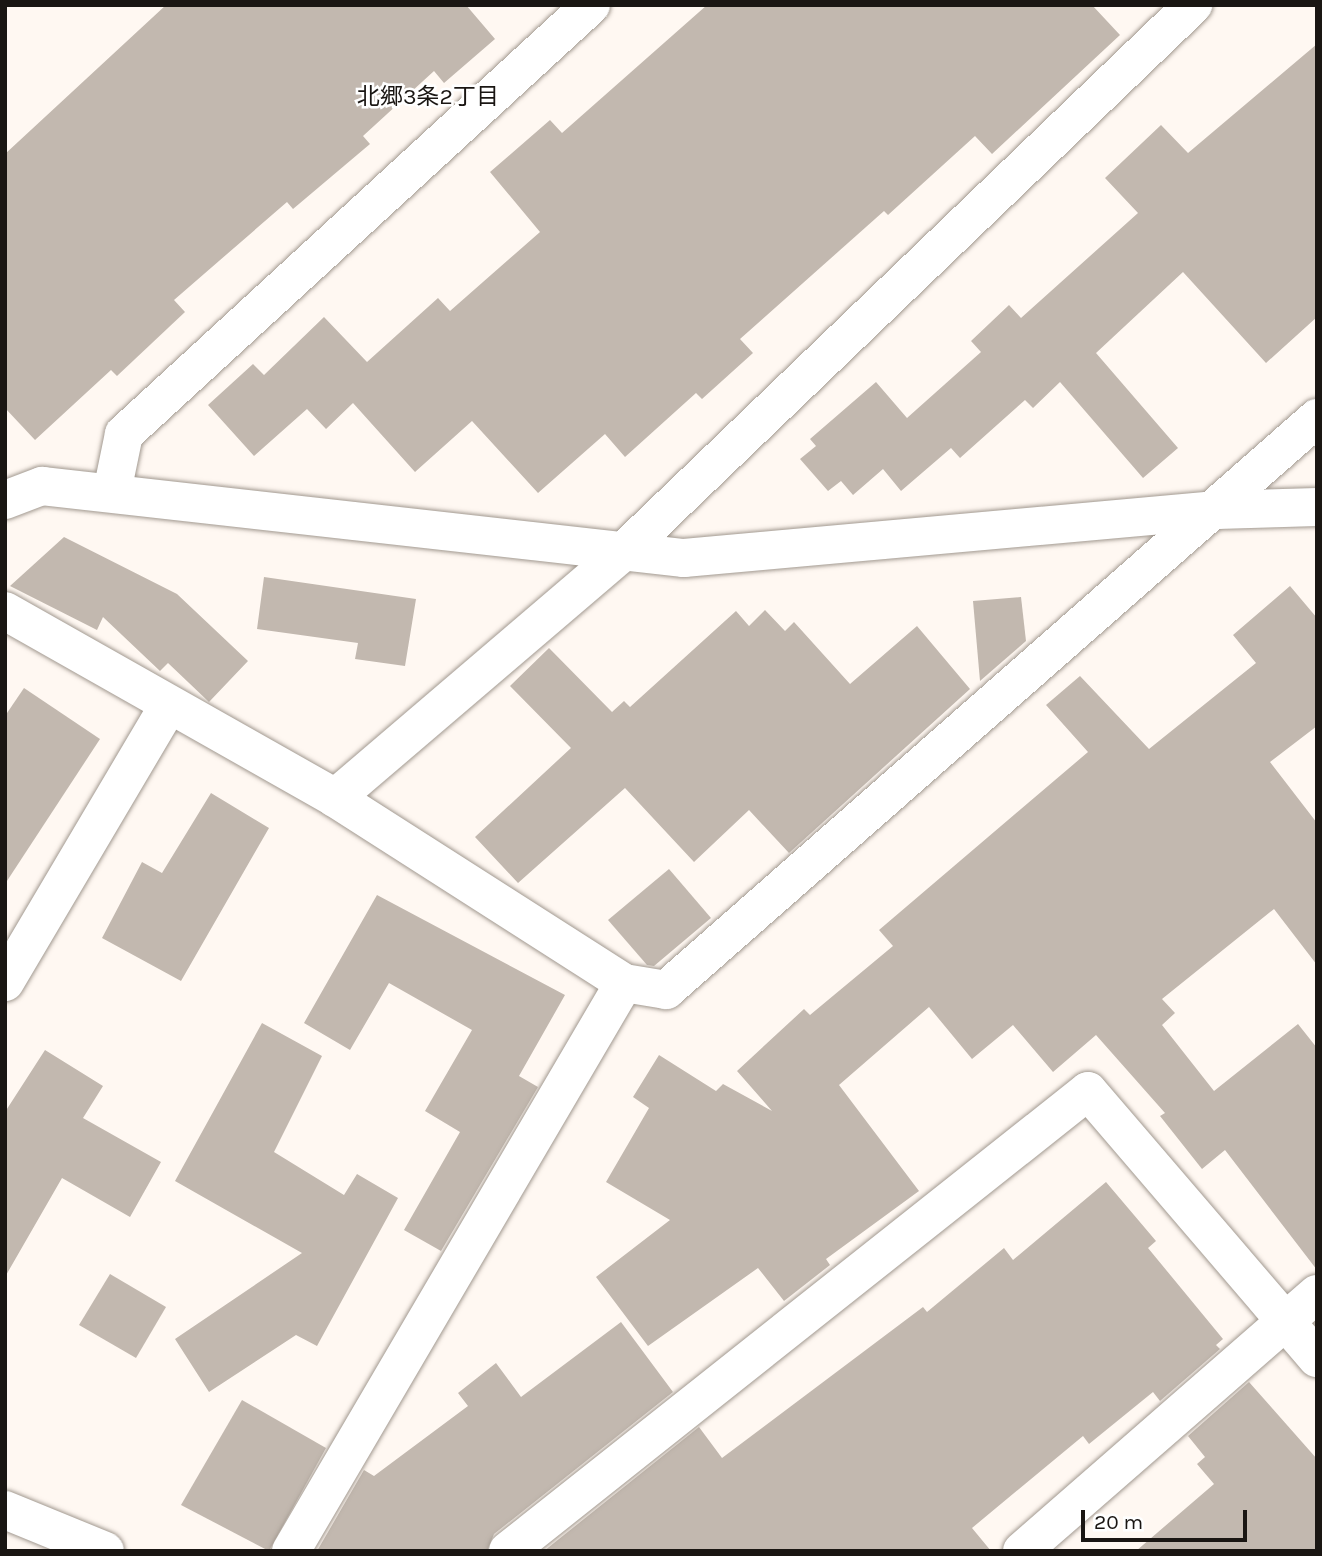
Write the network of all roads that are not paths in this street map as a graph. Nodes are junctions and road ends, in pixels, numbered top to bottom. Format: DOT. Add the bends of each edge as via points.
graph roads {
  1 [pos="591,5"];
  2 [pos="1193,5"];
  3 [pos="1317,418"];
  4 [pos="112,492"];
  5 [pos="5,500"];
  6 [pos="1317,507"];
  7 [pos="1217,510"];
  8 [pos="624,551"];
  9 [pos="5,611"];
  10 [pos="168,706"];
  11 [pos="335,798"];
  12 [pos="5,982"];
  13 [pos="624,983"];
  14 [pos="1317,1294"];
  15 [pos="1284,1321"];
  16 [pos="1317,1358"];
  17 [pos="5,1510"];
  18 [pos="104,1551"];
  19 [pos="291,1551"];
  20 [pos="508,1551"];
  21 [pos="1022,1551"];
  1 -- 4 [label="street" via="124,434"];
  2 -- 8 [label="street"];
  3 -- 7 [label="street"];
  4 -- 5 [label="street" via="42,485"];
  4 -- 8 [label="street"];
  6 -- 7 [label="street"];
  7 -- 8 [label="street" via="684,558"];
  7 -- 13 [label="street" via="666,990"];
  8 -- 11 [label="street"];
  9 -- 10 [label="street"];
  10 -- 11 [label="street"];
  10 -- 12 [label="street"];
  11 -- 13 [label="street"];
  13 -- 19 [label="street"];
  14 -- 15 [label="street"];
  15 -- 16 [label="street"];
  15 -- 20 [label="street" via="1088,1091"];
  15 -- 21 [label="street"];
  17 -- 18 [label="street"];
}
